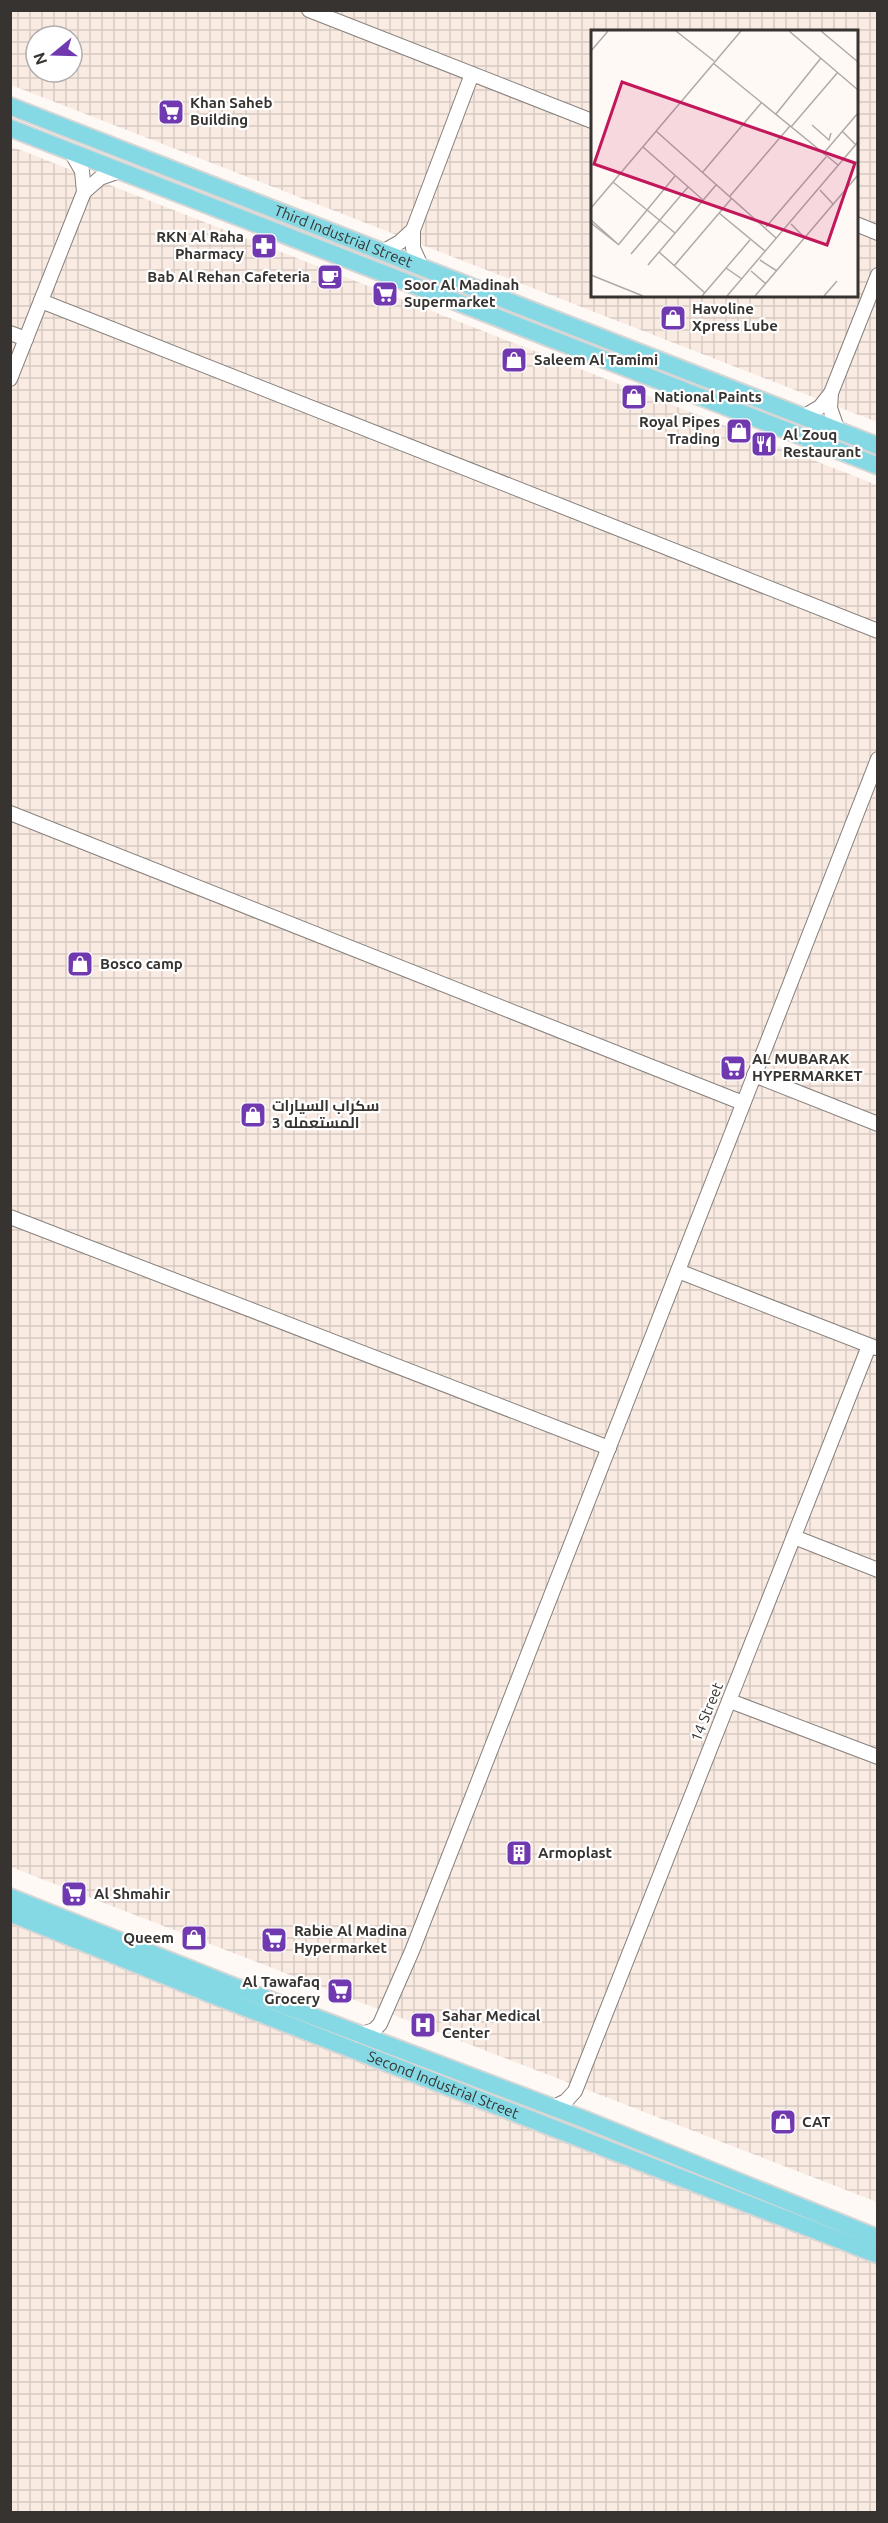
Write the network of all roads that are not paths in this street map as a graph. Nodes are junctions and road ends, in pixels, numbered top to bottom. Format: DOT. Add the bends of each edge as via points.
graph roads {
  1 [pos="309,10"];
  2 [pos="472,74"];
  3 [pos="10,106"];
  4 [pos="591,121"];
  5 [pos="10,128"];
  6 [pos="71,152"];
  7 [pos="120,171"];
  8 [pos="84,192"];
  9 [pos="858,225"];
  10 [pos="412,230"];
  11 [pos="878,233"];
  12 [pos="384,251"];
  13 [pos="421,266"];
  14 [pos="375,270"];
  15 [pos="878,275"];
  16 [pos="41,301"];
  17 [pos="484,312"];
  18 [pos="539,313"];
  19 [pos="10,333"];
  20 [pos="27,339"];
  21 [pos="10,379"];
  22 [pos="831,393"];
  23 [pos="803,417"];
  24 [pos="838,431"];
  25 [pos="878,446"];
  26 [pos="878,466"];
  27 [pos="878,630"];
  28 [pos="878,759"];
  29 [pos="10,813"];
  30 [pos="754,1075"];
  31 [pos="743,1103"];
  32 [pos="878,1124"];
  33 [pos="10,1217"];
  34 [pos="678,1271"];
  35 [pos="873,1347"];
  36 [pos="609,1448"];
  37 [pos="794,1537"];
  38 [pos="878,1569"];
  39 [pos="730,1701"];
  40 [pos="878,1757"];
  41 [pos="10,1897"];
  42 [pos="10,1913"];
  43 [pos="384,2018"];
  44 [pos="359,2034"];
  45 [pos="389,2046"];
  46 [pos="576,2091"];
  47 [pos="554,2108"];
  48 [pos="586,2120"];
  49 [pos="878,2238"];
  50 [pos="878,2255"];
  1 -- 2 [label="street"];
  2 -- 4 [label="street"];
  2 -- 10 [label="street"];
  3 -- 12 [label="main road, Third Industrial Street"];
  5 -- 6 [label="main road, Third Industrial Street"];
  6 -- 7 [label="main road, Third Industrial Street"];
  6 -- 8 [label="street" via="82,171"];
  7 -- 8 [label="street" via="100,178"];
  7 -- 14 [label="main road, Third Industrial Street"];
  8 -- 16 [label="street"];
  9 -- 11 [label="street"];
  10 -- 12 [label="street"];
  10 -- 13 [label="street" via="413,248"];
  12 -- 13 [label="main road, Third Industrial Street"];
  13 -- 14 [label="main road" via="414,273 393,267"];
  13 -- 18 [label="main road, Third Industrial Street"];
  14 -- 17 [label="main road, Third Industrial Street"];
  15 -- 22 [label="street"];
  16 -- 20 [label="street"];
  16 -- 27 [label="street"];
  17 -- 18 [label="main road" via="491,304 523,314"];
  17 -- 26 [label="main road, Third Industrial Street"];
  18 -- 23 [label="main road, Third Industrial Street"];
  19 -- 20 [label="street"];
  20 -- 21 [label="street"];
  22 -- 23 [label="street" via="820,407"];
  22 -- 24 [label="street" via="830,408"];
  23 -- 24 [label="main road, Third Industrial Street"];
  24 -- 25 [label="main road, Third Industrial Street"];
  28 -- 30 [label="street"];
  29 -- 31 [label="street"];
  30 -- 31 [label="street"];
  30 -- 32 [label="street"];
  31 -- 34 [label="street"];
  33 -- 36 [label="street"];
  34 -- 35 [label="street"];
  34 -- 36 [label="street"];
  35 -- 37 [label="street, 14 Street"];
  36 -- 43 [label="street"];
  37 -- 38 [label="street"];
  37 -- 39 [label="street, 14 Street"];
  39 -- 40 [label="street"];
  39 -- 46 [label="street, 14 Street"];
  41 -- 44 [label="main road, Second Industrial Street"];
  42 -- 50 [label="main road, Second Industrial Street"];
  43 -- 44 [label="street" via="374,2030"];
  43 -- 45 [label="street"];
  44 -- 45 [label="main road, Second Industrial Street"];
  45 -- 47 [label="main road, Second Industrial Street"];
  46 -- 47 [label="street"];
  46 -- 48 [label="street" via="577,2107"];
  47 -- 48 [label="main road, Second Industrial Street"];
  48 -- 49 [label="main road, Second Industrial Street"];
}
